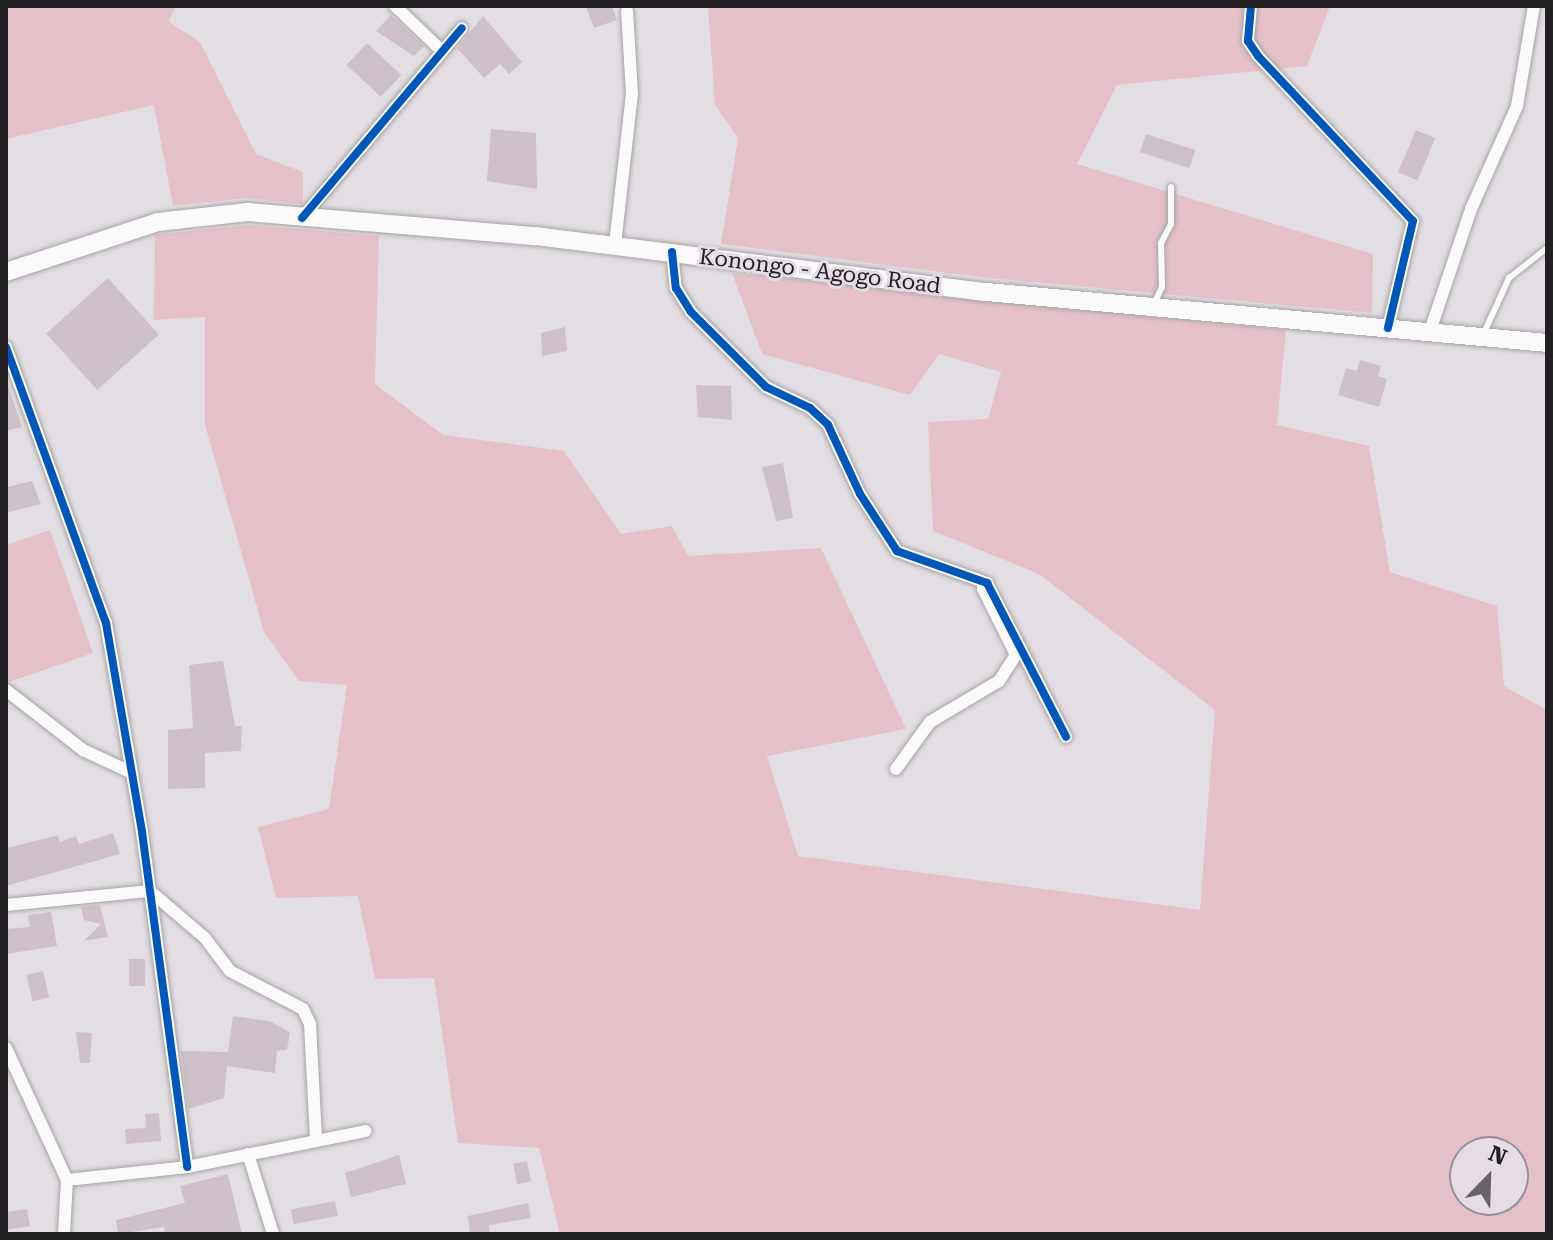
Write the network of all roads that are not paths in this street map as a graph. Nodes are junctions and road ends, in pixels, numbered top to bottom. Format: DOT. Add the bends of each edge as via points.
graph roads {
  1 [pos="395,6"];
  2 [pos="1251,6"];
  3 [pos="1534,6"];
  4 [pos="627,11"];
  5 [pos="462,28"];
  6 [pos="442,51"];
  7 [pos="1171,187"];
  8 [pos="302,218"];
  9 [pos="615,245"];
  10 [pos="1547,248"];
  11 [pos="672,252"];
  12 [pos="6,272"];
  13 [pos="1153,308"];
  14 [pos="1388,328"];
  15 [pos="1429,334"];
  16 [pos="1481,338"];
  17 [pos="1547,343"];
  18 [pos="6,347"];
  19 [pos="983,589"];
  20 [pos="6,690"];
  21 [pos="1066,737"];
  22 [pos="896,769"];
  23 [pos="130,772"];
  24 [pos="150,891"];
  25 [pos="6,905"];
  26 [pos="6,1048"];
  27 [pos="365,1131"];
  28 [pos="316,1140"];
  29 [pos="248,1154"];
  30 [pos="187,1167"];
  31 [pos="67,1180"];
  32 [pos="64,1234"];
  33 [pos="273,1234"];
  1 -- 6 [label="street"];
  2 -- 14 [label="street" via="1248,41 1258,56 1413,221"];
  3 -- 15 [label="street" via="1517,106 1471,209"];
  4 -- 9 [label="street" via="632,94"];
  5 -- 6 [label="street"];
  6 -- 8 [label="street"];
  7 -- 13 [label="lane" via="1171,224 1159,260 1162,287"];
  8 -- 9 [label="main road, Konongo - Agogo Road"];
  8 -- 12 [label="main road, Konongo - Agogo Road" via="247,212 158,222"];
  9 -- 11 [label="main road, Konongo - Agogo Road"];
  10 -- 16 [label="lane" via="1509,278"];
  11 -- 13 [label="main road, Konongo - Agogo Road"];
  11 -- 21 [label="street" via="676,288 691,312 766,387 810,408 828,425 860,494 897,551 987,583"];
  13 -- 14 [label="main road, Konongo - Agogo Road"];
  14 -- 15 [label="main road, Konongo - Agogo Road"];
  15 -- 16 [label="main road, Konongo - Agogo Road"];
  16 -- 17 [label="main road, Konongo - Agogo Road"];
  18 -- 23 [label="street" via="89,562 106,623"];
  19 -- 22 [label="street" via="1016,655 999,681 930,722"];
  20 -- 23 [label="street" via="83,750"];
  23 -- 24 [label="street"];
  24 -- 25 [label="street"];
  24 -- 28 [label="street" via="205,938 230,971 303,1009 310,1024"];
  24 -- 30 [label="street"];
  26 -- 31 [label="street"];
  27 -- 28 [label="street"];
  28 -- 29 [label="street"];
  29 -- 30 [label="street"];
  29 -- 33 [label="street"];
  30 -- 31 [label="street"];
  31 -- 32 [label="street"];
}
